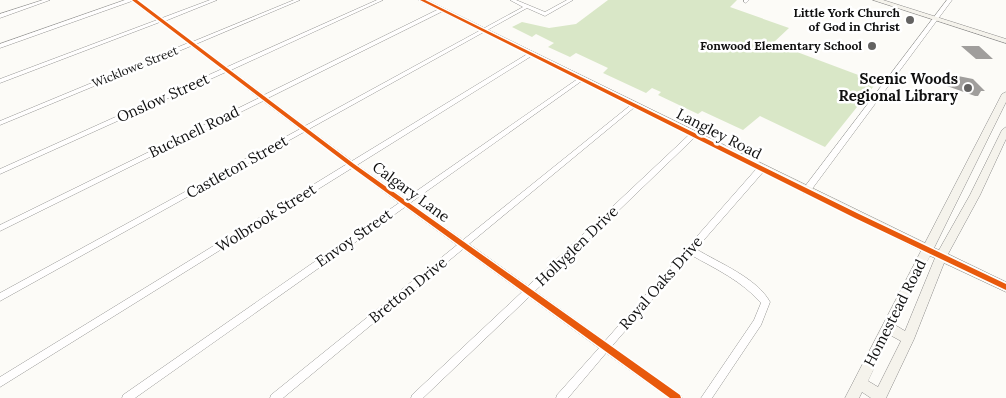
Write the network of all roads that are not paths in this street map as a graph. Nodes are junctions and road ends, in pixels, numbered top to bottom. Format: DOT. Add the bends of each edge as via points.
graph roads {
  1 [pos="48,0"];
  2 [pos="130,0"];
  3 [pos="134,0"];
  4 [pos="215,0"];
  5 [pos="298,0"];
  6 [pos="381,0"];
  7 [pos="422,0"];
  8 [pos="512,0"];
  9 [pos="571,0"];
  10 [pos="876,0"];
  11 [pos="894,0"];
  12 [pos="950,0"];
  13 [pos="526,7"];
  14 [pos="441,10"];
  15 [pos="0,16"];
  16 [pos="938,16"];
  17 [pos="161,20"];
  18 [pos="483,31"];
  19 [pos="1006,35"];
  20 [pos="1006,41"];
  21 [pos="192,44"];
  22 [pos="0,46"];
  23 [pos="530,54"];
  24 [pos="226,70"];
  25 [pos="581,78"];
  26 [pos="0,81"];
  27 [pos="1006,94"];
  28 [pos="264,97"];
  29 [pos="634,105"];
  30 [pos="0,123"];
  31 [pos="306,128"];
  32 [pos="1006,130"];
  33 [pos="694,134"];
  34 [pos="352,165"];
  35 [pos="761,169"];
  36 [pos="0,172"];
  37 [pos="959,189"];
  38 [pos="806,191"];
  39 [pos="975,195"];
  40 [pos="406,202"];
  41 [pos="0,228"];
  42 [pos="463,245"];
  43 [pos="690,250"];
  44 [pos="927,251"];
  45 [pos="941,257"];
  46 [pos="1006,287"];
  47 [pos="529,292"];
  48 [pos="0,297"];
  49 [pos="888,327"];
  50 [pos="908,339"];
  51 [pos="606,346"];
  52 [pos="0,382"];
  53 [pos="860,383"];
  54 [pos="880,397"];
  55 [pos="127,398"];
  56 [pos="276,398"];
  57 [pos="416,398"];
  58 [pos="560,398"];
  59 [pos="677,398"];
  60 [pos="706,398"];
  61 [pos="852,398"];
  1 -- 15 [label="street"];
  2 -- 22 [label="street"];
  3 -- 17 [label="street, Calgary Lane"];
  4 -- 17 [label="street"];
  5 -- 21 [label="street, Wicklowe Street"];
  6 -- 24 [label="street, Onslow Street"];
  7 -- 14 [label="main road, Langley Road"];
  8 -- 13 [label="street"];
  9 -- 13 [label="street" via="545,14"];
  10 -- 16 [label="main road"];
  11 -- 16 [label="main road"];
  12 -- 16 [label="street"];
  13 -- 18 [label="street, Castleton Street"];
  14 -- 18 [label="main road, Langley Road"];
  14 -- 28 [label="street, Bucknell Road"];
  16 -- 19 [label="main road"];
  16 -- 20 [label="main road"];
  16 -- 38 [label="street"];
  17 -- 21 [label="street, Calgary Lane"];
  17 -- 26 [label="street"];
  18 -- 23 [label="main road, Langley Road"];
  18 -- 31 [label="street, Castleton Street"];
  21 -- 24 [label="street, Calgary Lane"];
  21 -- 30 [label="street, Wicklowe Street"];
  23 -- 25 [label="main road, Langley Road"];
  23 -- 34 [label="street, Wolbrook Street"];
  24 -- 28 [label="street, Calgary Lane"];
  24 -- 36 [label="street, Onslow Street"];
  25 -- 29 [label="main road, Langley Road"];
  25 -- 40 [label="street, Envoy Street"];
  27 -- 37 [label="main road, Homestead Road"];
  28 -- 31 [label="street, Calgary Lane"];
  28 -- 41 [label="street, Bucknell Road"];
  29 -- 33 [label="main road, Langley Road"];
  29 -- 42 [label="street, Bretton Drive"];
  31 -- 34 [label="street, Calgary Lane"];
  31 -- 48 [label="street, Castleton Street"];
  32 -- 39 [label="main road, Homestead Road"];
  33 -- 35 [label="main road, Langley Road"];
  33 -- 47 [label="street, Hollyglen Drive"];
  34 -- 40 [label="street, Calgary Lane"];
  34 -- 52 [label="street, Wolbrook Street"];
  35 -- 38 [label="main road, Langley Road"];
  35 -- 43 [label="street, Royal Oaks Drive"];
  37 -- 39 [label="main road"];
  37 -- 44 [label="main road, Homestead Road"];
  38 -- 44 [label="main road, Langley Road"];
  39 -- 45 [label="main road, Homestead Road"];
  40 -- 42 [label="street, Calgary Lane"];
  40 -- 55 [label="street, Envoy Street"];
  42 -- 47 [label="street, Calgary Lane"];
  42 -- 56 [label="street, Bretton Drive"];
  43 -- 51 [label="street, Royal Oaks Drive"];
  43 -- 60 [label="street" via="758,292 766,302 758,322"];
  44 -- 45 [label="main road, Langley Road"];
  44 -- 49 [label="main road, Homestead Road"];
  45 -- 46 [label="main road, Langley Road"];
  45 -- 50 [label="main road, Homestead Road"];
  47 -- 51 [label="street, Calgary Lane"];
  47 -- 57 [label="street, Hollyglen Drive"];
  49 -- 50 [label="main road"];
  49 -- 53 [label="main road, Homestead Road"];
  50 -- 54 [label="main road, Homestead Road"];
  51 -- 58 [label="street, Royal Oaks Drive"];
  51 -- 59 [label="street, Calgary Lane"];
  53 -- 54 [label="main road"];
  53 -- 61 [label="main road, Homestead Road"];
}
